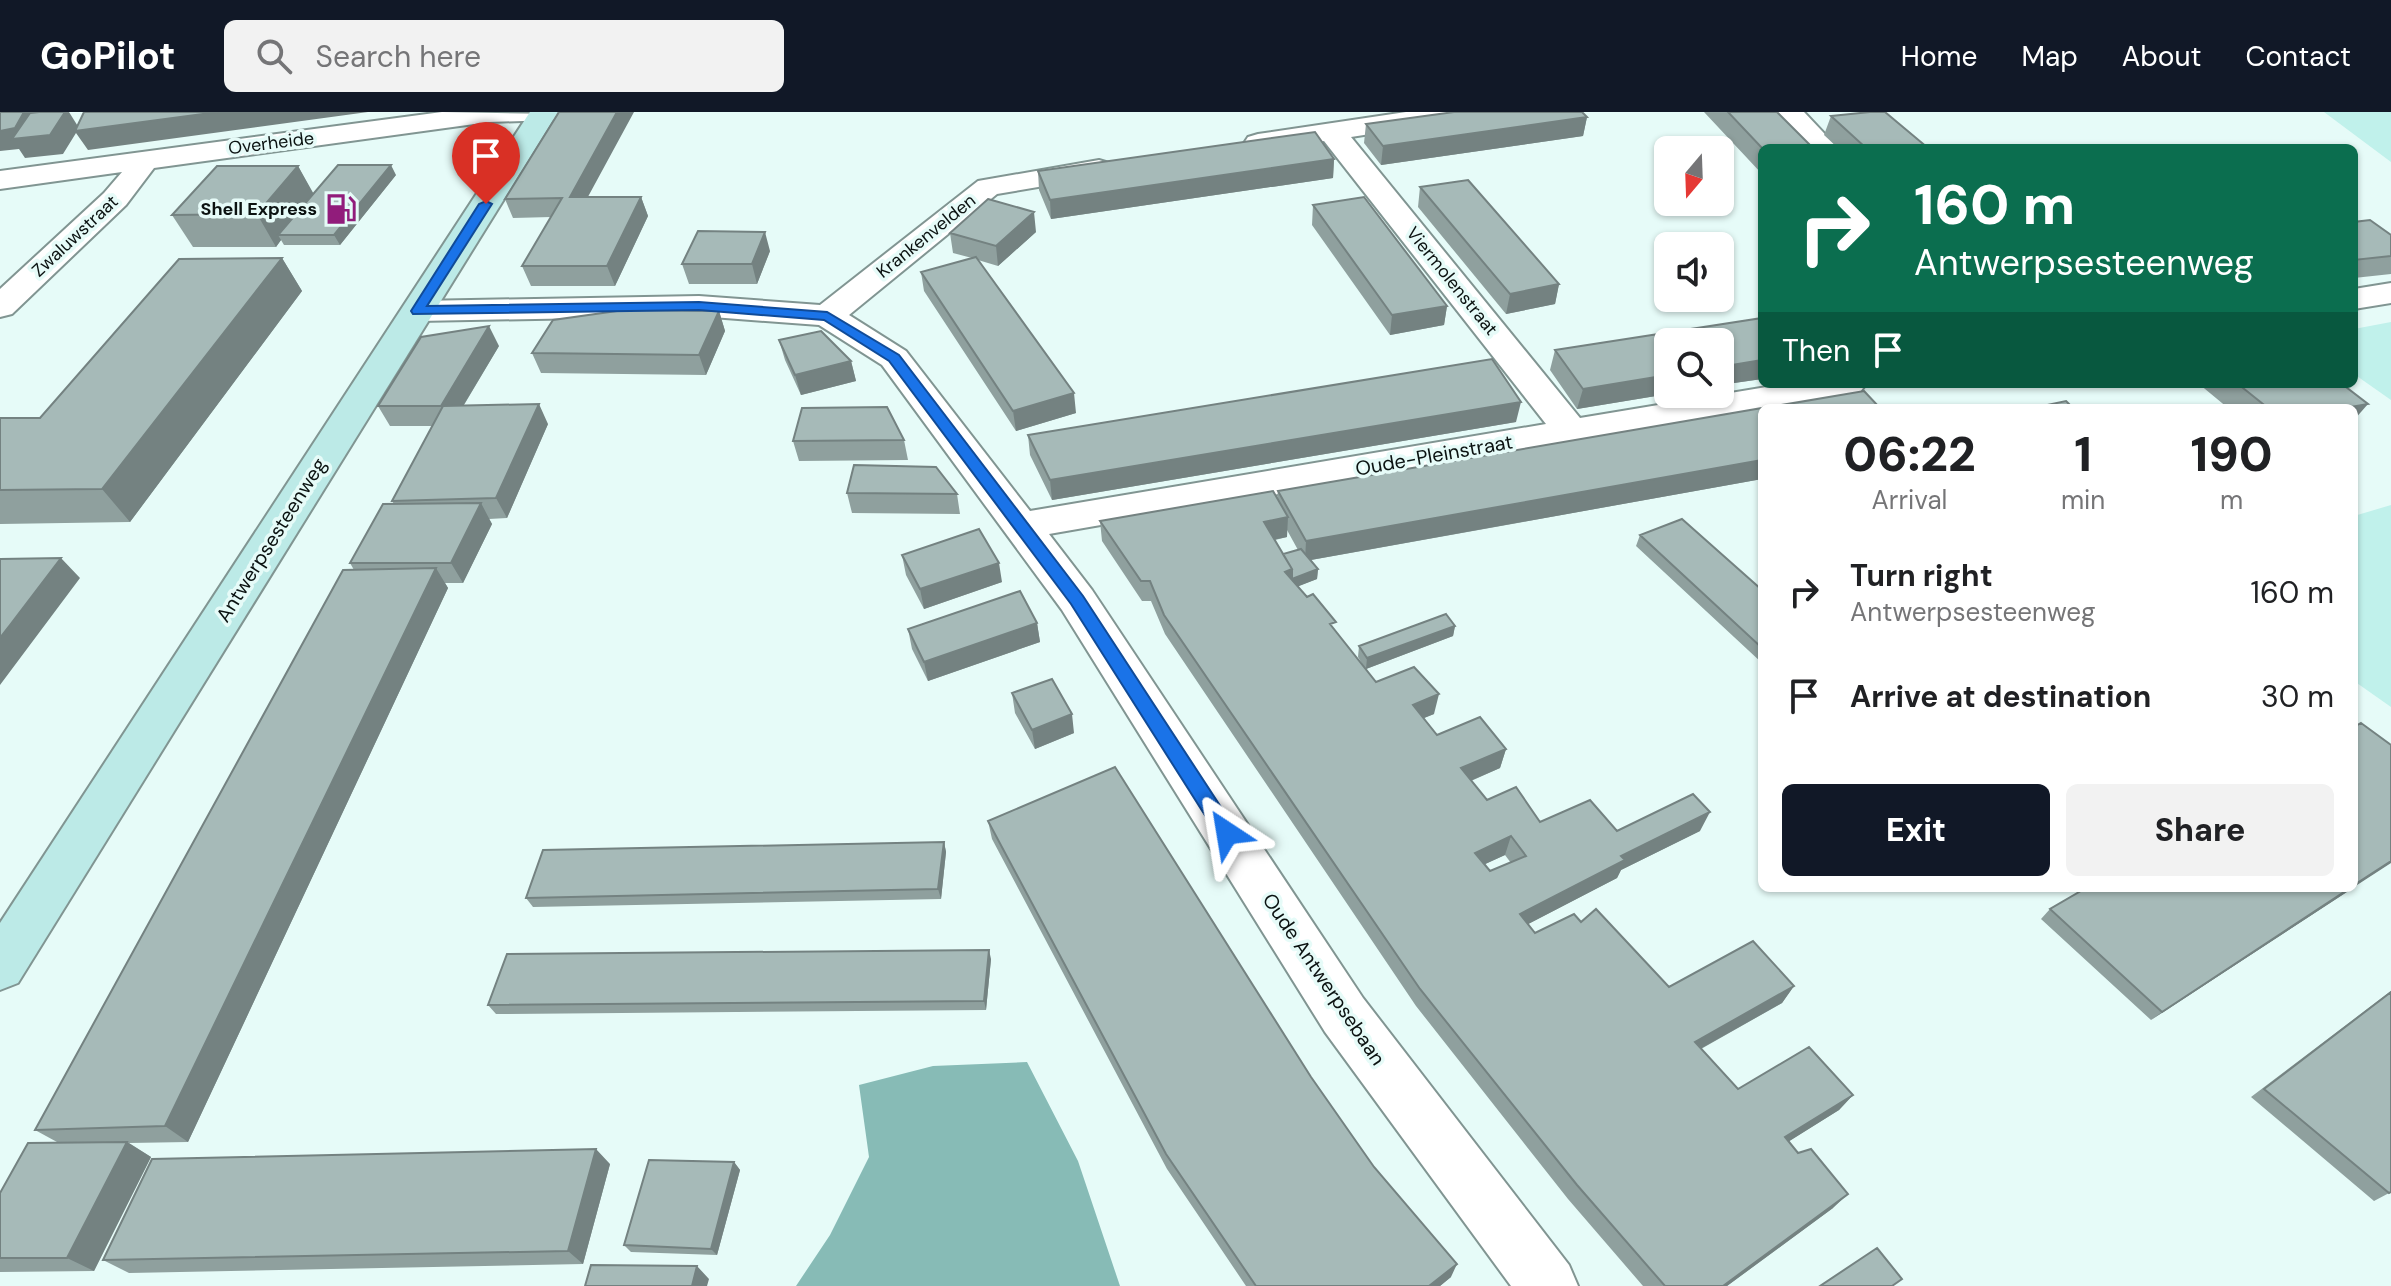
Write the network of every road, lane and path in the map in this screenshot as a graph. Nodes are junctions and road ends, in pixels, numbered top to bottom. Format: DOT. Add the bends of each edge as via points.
graph roads {
  1 [pos="1461,112"];
  2 [pos="1788,112"];
  3 [pos="543,113"];
  4 [pos="1331,131"];
  5 [pos="1820,144"];
  6 [pos="1238,146"];
  7 [pos="143,160"];
  8 [pos="1128,164"];
  9 [pos="0,180"];
  10 [pos="2391,293"];
  11 [pos="2358,298"];
  12 [pos="0,307"];
  13 [pos="418,311"];
  14 [pos="827,316"];
  15 [pos="1825,388"];
  16 [pos="1572,432"];
  17 [pos="1019,526"];
  18 [pos="0,967"];
  19 [pos="1548,1286"];
  1 -- 4 [label="street"];
  2 -- 5 [label="street"];
  3 -- 7 [label="street, Overheide" via="489,114"];
  3 -- 13 [label="main road, Antwerpsesteenweg"];
  4 -- 6 [label="street"];
  4 -- 16 [label="street, Viermolenstraat"];
  7 -- 9 [label="street, Overheide"];
  7 -- 12 [label="street, Zwaluwstraat" via="115,199"];
  8 -- 14 [label="street, Krankenvelden" via="988,187"];
  10 -- 11 [label="street"];
  13 -- 14 [label="street, Oude Antwerpsebaan" via="699,306"];
  13 -- 18 [label="main road, Antwerpsesteenweg"];
  14 -- 17 [label="street, Oude Antwerpsebaan" via="894,358"];
  15 -- 16 [label="street, Oude-Pleinstraat"];
  16 -- 17 [label="street, Oude-Pleinstraat"];
  17 -- 19 [label="street, Oude Antwerpsebaan" via="1077,600 1344,1015"];
}
